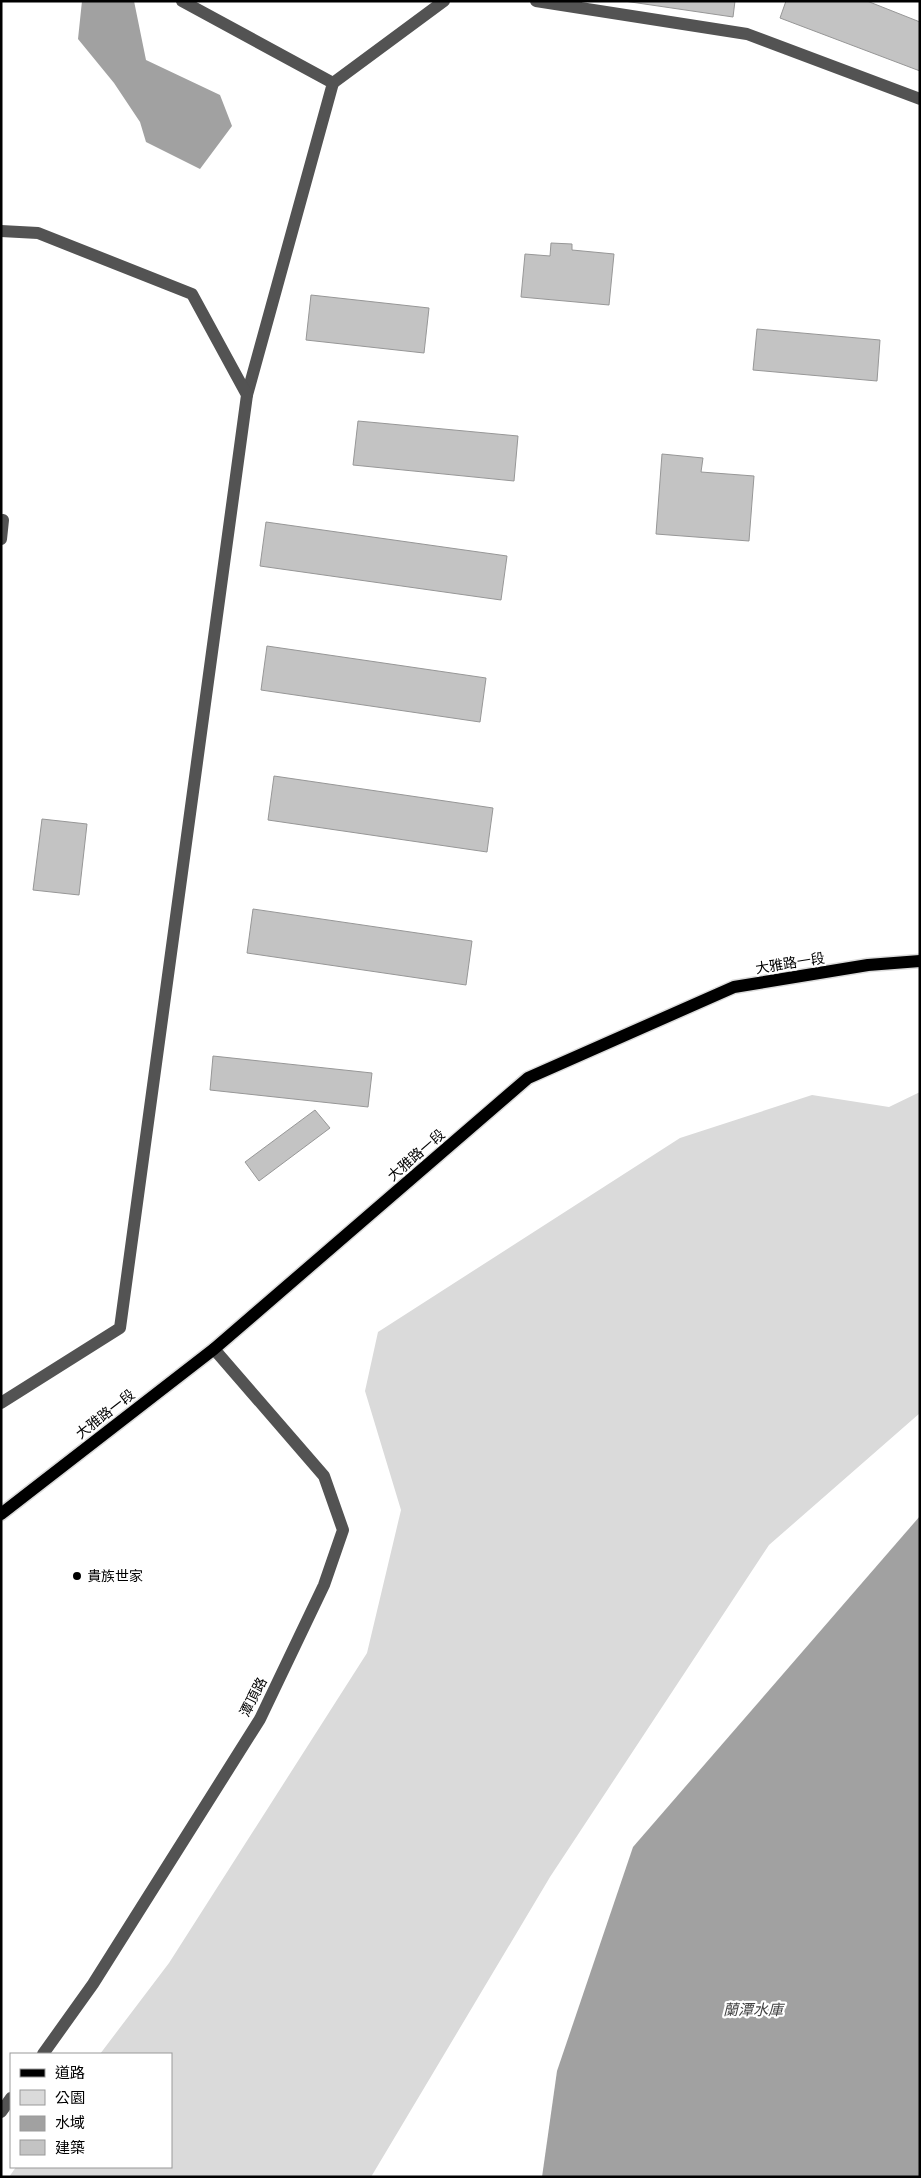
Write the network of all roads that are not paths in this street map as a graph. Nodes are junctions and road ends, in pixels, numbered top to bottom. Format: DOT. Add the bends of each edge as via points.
graph roads {
  1 [pos="182,1"];
  2 [pos="444,1"];
  3 [pos="536,1"];
  4 [pos="333,83"];
  5 [pos="920,99"];
  6 [pos="1,231"];
  7 [pos="248,395"];
  8 [pos="3,520"];
  9 [pos="1,539"];
  10 [pos="920,961"];
  11 [pos="214,1349"];
  12 [pos="1,1403"];
  13 [pos="1,1514"];
  14 [pos="44,2053"];
  15 [pos="10,2099"];
  16 [pos="1,2112"];
  1 -- 4 [label="street"];
  2 -- 4 [label="street"];
  3 -- 5 [label="street" via="747,34"];
  4 -- 7 [label="street"];
  6 -- 7 [label="street" via="38,233 192,294"];
  7 -- 12 [label="street" via="120,1328"];
  8 -- 9 [label="street"];
  10 -- 11 [label="main road, 大雅路一段" via="868,965 734,987 528,1078"];
  11 -- 13 [label="main road, 大雅路一段"];
  11 -- 14 [label="street, 潭頂路" via="324,1476 343,1530 324,1585 260,1719 93,1984"];
  15 -- 16 [label="street"];
}
